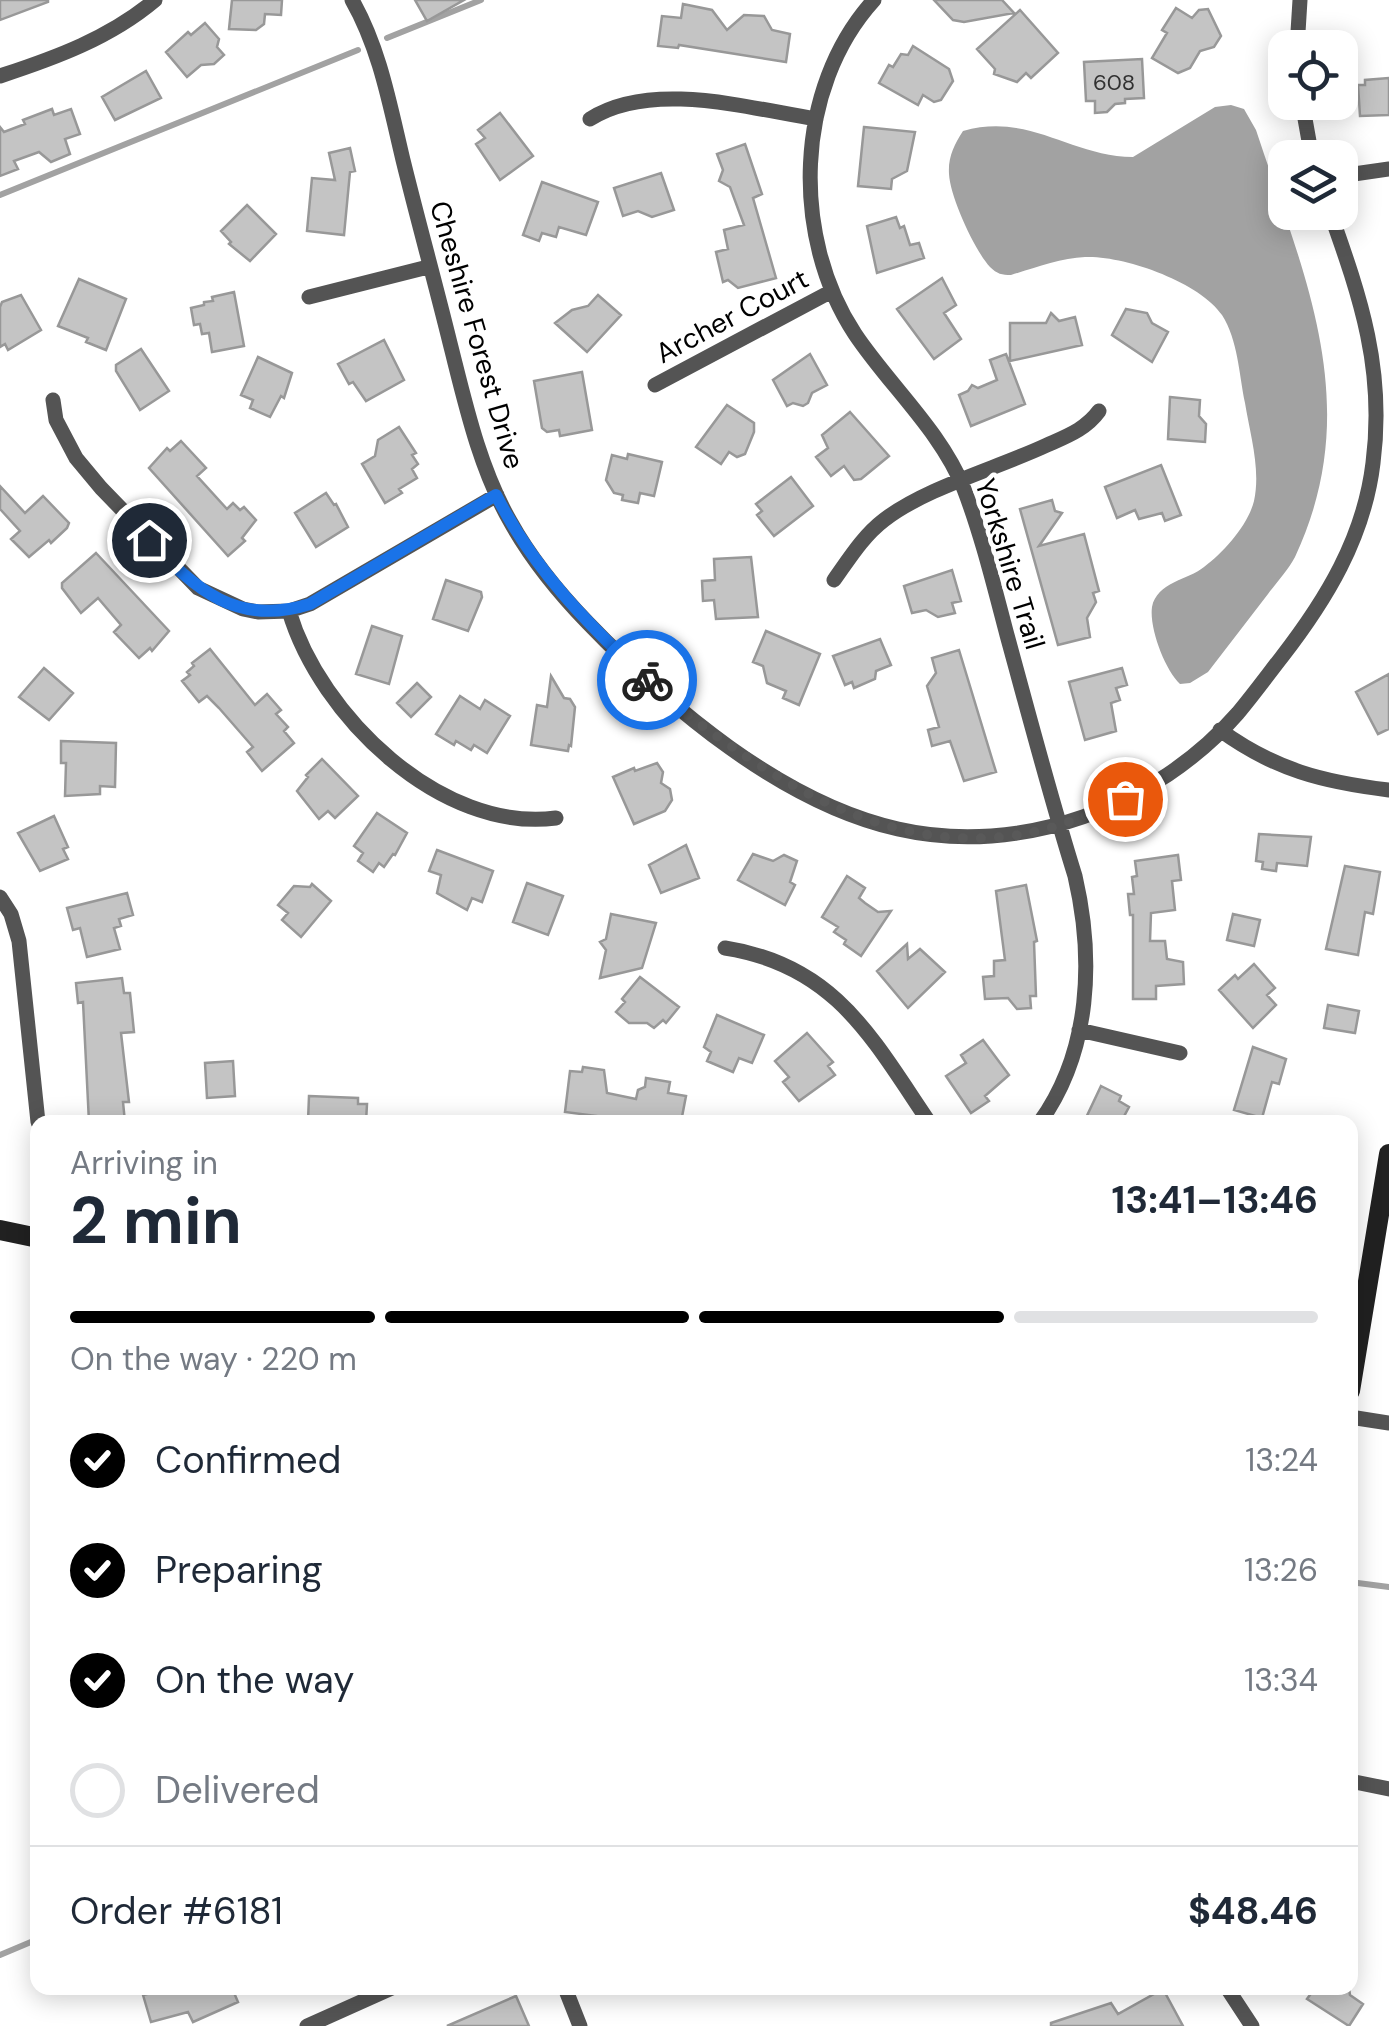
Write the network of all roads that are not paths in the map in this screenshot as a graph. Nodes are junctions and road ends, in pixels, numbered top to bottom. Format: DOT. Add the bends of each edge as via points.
graph roads {
  1 [pos="155,0"];
  2 [pos="352,0"];
  3 [pos="874,0"];
  4 [pos="1300,0"];
  5 [pos="1299,30"];
  6 [pos="0,76"];
  7 [pos="816,119"];
  8 [pos="590,120"];
  9 [pos="1389,169"];
  10 [pos="1358,173"];
  11 [pos="1336,230"];
  12 [pos="428,267"];
  13 [pos="832,292"];
  14 [pos="309,297"];
  15 [pos="655,385"];
  16 [pos="53,400"];
  17 [pos="1099,411"];
  18 [pos="961,482"];
  19 [pos="496,495"];
  20 [pos="834,580"];
  21 [pos="290,611"];
  22 [pos="1220,730"];
  23 [pos="1389,790"];
  24 [pos="556,818"];
  25 [pos="1059,826"];
  26 [pos="0,897"];
  27 [pos="724,948"];
  28 [pos="1079,1030"];
  29 [pos="1180,1053"];
  30 [pos="37,1115"];
  31 [pos="924,1115"];
  32 [pos="1043,1115"];
  33 [pos="1389,1154"];
  34 [pos="0,1230"];
  35 [pos="30,1236"];
  36 [pos="1358,1343"];
  37 [pos="1358,1418"];
  38 [pos="1389,1423"];
  39 [pos="1358,1783"];
  40 [pos="1389,1789"];
  41 [pos="376,1995"];
  42 [pos="567,1995"];
  43 [pos="1232,1995"];
  44 [pos="307,2026"];
  45 [pos="580,2026"];
  46 [pos="1252,2026"];
  1 -- 6 [label="street" via="90,42"];
  2 -- 12 [label="street, Cheshire Forest Drive" via="380,66"];
  3 -- 7 [label="street, Yorkshire Trail" via="830,73"];
  4 -- 5 [label="street"];
  7 -- 8 [label="street" via="676,99 624,102"];
  7 -- 13 [label="street, Yorkshire Trail" via="812,216"];
  9 -- 10 [label="street"];
  11 -- 22 [label="street, Cheshire Forest Drive" via="1375,362 1373,470 1354,538 1321,604"];
  12 -- 14 [label="street"];
  12 -- 19 [label="street, Cheshire Forest Drive"];
  13 -- 15 [label="street, Archer Court"];
  13 -- 18 [label="street, Yorkshire Trail"];
  16 -- 21 [label="street" via="76,458 198,588 243,609"];
  17 -- 18 [label="street" via="1081,430"];
  18 -- 20 [label="street" via="886,518"];
  18 -- 25 [label="street, Yorkshire Trail"];
  19 -- 21 [label="street"];
  19 -- 25 [label="street, Cheshire Forest Drive" via="532,557 588,624 659,692 776,776 835,809 936,836 995,837"];
  21 -- 24 [label="street" via="306,656 334,699 404,769 480,812 515,820"];
  22 -- 23 [label="street" via="1294,772"];
  22 -- 25 [label="street, Cheshire Forest Drive" via="1152,785"];
  25 -- 28 [label="street, Yorkshire Trail" via="1084,918"];
  26 -- 30 [label="street" via="19,941"];
  27 -- 31 [label="street" via="798,969 839,1001"];
  28 -- 29 [label="street"];
  28 -- 32 [label="street, Yorkshire Trail"];
  33 -- 36 [label="street"];
  34 -- 35 [label="street"];
  37 -- 38 [label="street"];
  39 -- 40 [label="street"];
  41 -- 44 [label="street"];
  42 -- 45 [label="street"];
  43 -- 46 [label="street"];
}
